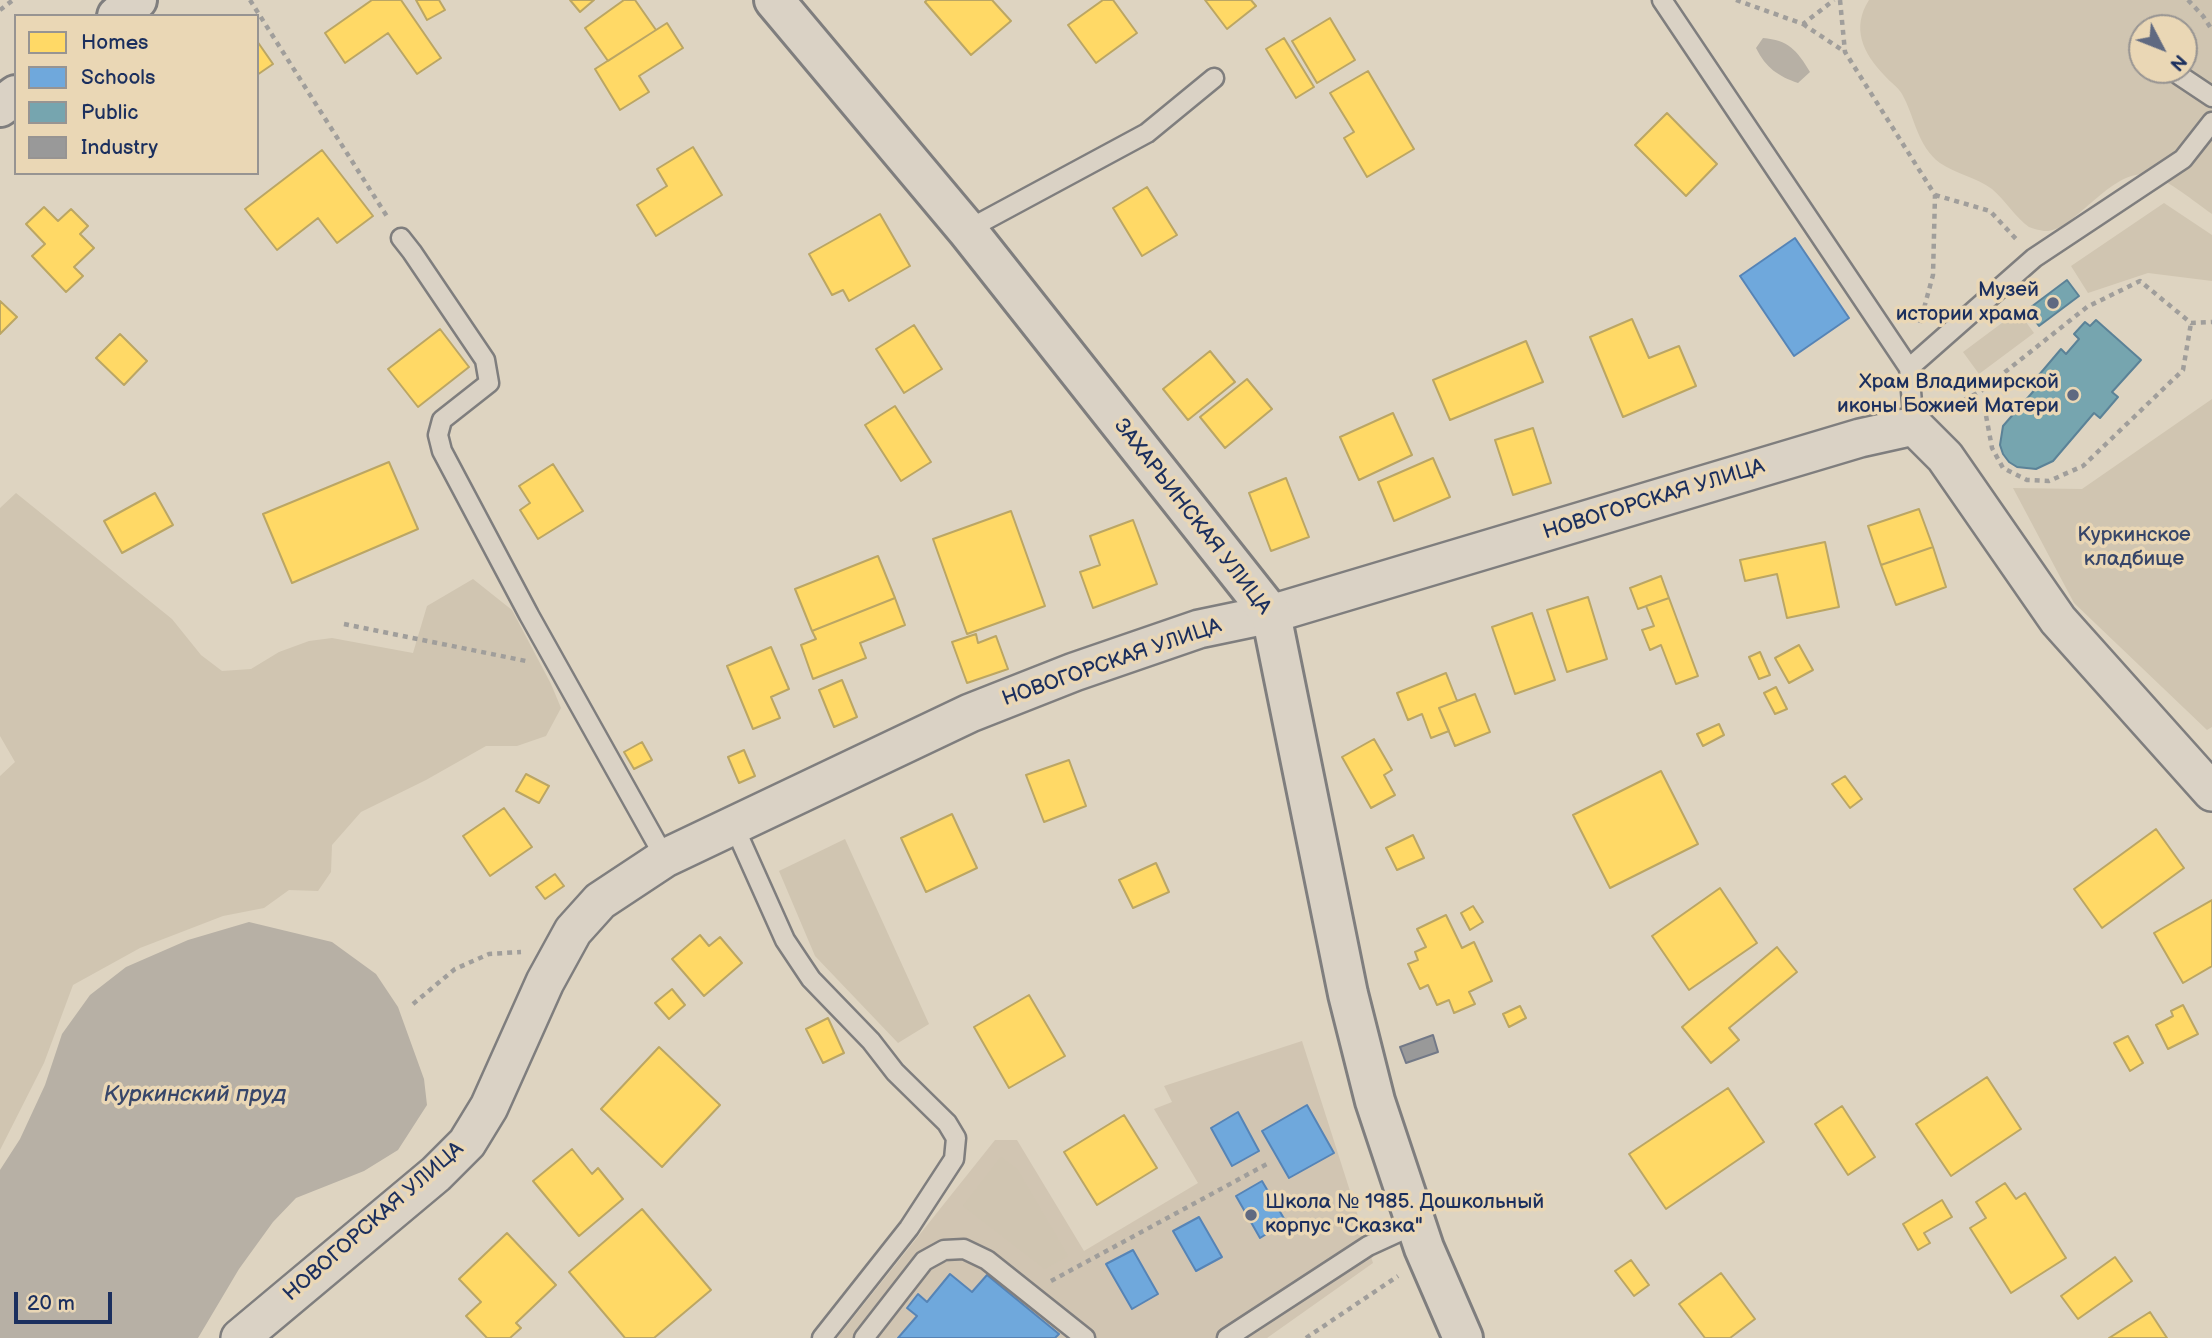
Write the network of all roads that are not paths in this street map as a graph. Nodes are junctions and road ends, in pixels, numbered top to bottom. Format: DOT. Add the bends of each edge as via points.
graph roads {
  1 [pos="137,0"];
  2 [pos="774,0"];
  3 [pos="1661,0"];
  4 [pos="120,14"];
  5 [pos="1214,78"];
  6 [pos="2192,84"];
  7 [pos="2212,97"];
  8 [pos="2212,122"];
  9 [pos="967,230"];
  10 [pos="401,238"];
  11 [pos="1909,368"];
  12 [pos="1914,426"];
  13 [pos="1271,614"];
  14 [pos="2205,774"];
  15 [pos="734,826"];
  16 [pos="665,858"];
  17 [pos="1422,1240"];
  18 [pos="240,1338"];
  19 [pos="822,1338"];
  20 [pos="864,1338"];
  21 [pos="1085,1338"];
  22 [pos="1227,1338"];
  23 [pos="1463,1338"];
  1 -- 4 [label="street"];
  2 -- 9 [label="street, ЗАХАРЬИНСКАЯ УЛИЦА"];
  3 -- 11 [label="lane"];
  5 -- 9 [label="lane" via="1147,133"];
  6 -- 7 [label="lane"];
  8 -- 11 [label="lane" via="2183,159 2034,258"];
  9 -- 13 [label="street, ЗАХАРЬИНСКАЯ УЛИЦА"];
  10 -- 16 [label="lane" via="485,360 489,383 442,420 438,435 442,451"];
  11 -- 12 [label="lane"];
  12 -- 13 [label="street, НОВОГОРСКАЯ УЛИЦА" via="1860,438"];
  12 -- 14 [label="street" via="1945,457 2058,620"];
  13 -- 15 [label="street, НОВОГОРСКАЯ УЛИЦА" via="1199,629 970,713"];
  13 -- 17 [label="street, ЗАХАРЬИНСКАЯ УЛИЦА" via="1348,994 1375,1101"];
  15 -- 16 [label="street, НОВОГОРСКАЯ УЛИЦА"];
  15 -- 19 [label="lane" via="785,940 811,979 956,1138 954,1159 909,1228"];
  16 -- 18 [label="street, НОВОГОРСКАЯ УЛИЦА" via="600,901 573,930 489,1107 467,1143"];
  17 -- 22 [label="lane" via="1368,1246"];
  17 -- 23 [label="street, ЗАХАРЬИНСКАЯ УЛИЦА"];
  20 -- 21 [label="lane" via="924,1261 944,1250 964,1249 987,1260"];
}
